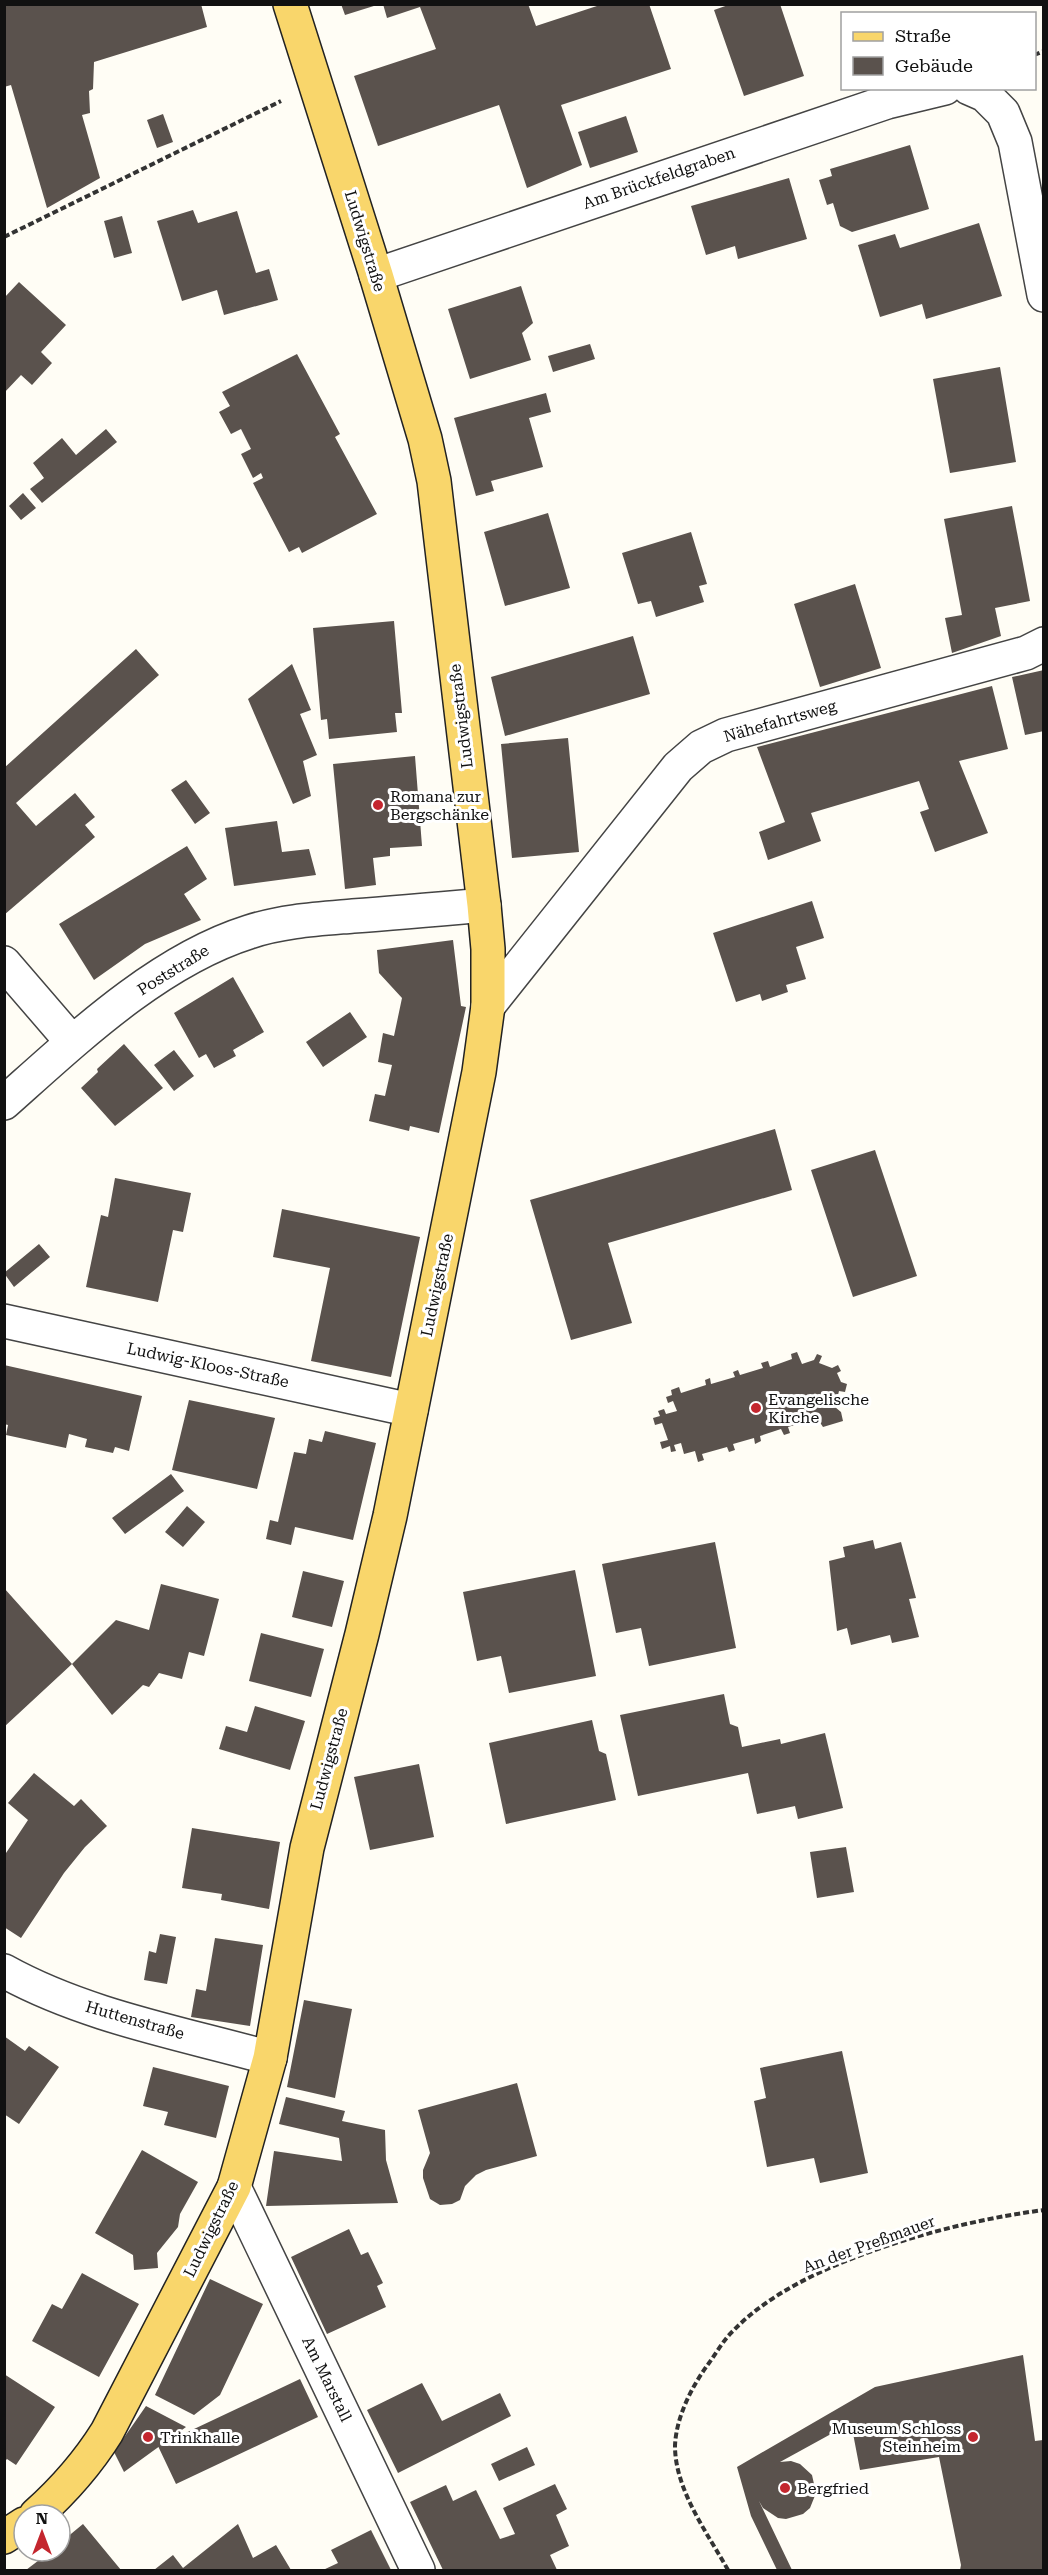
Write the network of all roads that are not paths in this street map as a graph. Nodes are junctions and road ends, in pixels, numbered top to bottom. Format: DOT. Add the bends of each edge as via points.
graph roads {
  1 [pos="290,4"];
  2 [pos="937,90"];
  3 [pos="974,90"];
  4 [pos="376,275"];
  5 [pos="1044,295"];
  6 [pos="1044,644"];
  7 [pos="484,905"];
  8 [pos="4,963"];
  9 [pos="488,1006"];
  10 [pos="72,1042"];
  11 [pos="4,1103"];
  12 [pos="4,1321"];
  13 [pos="411,1410"];
  14 [pos="4,1971"];
  15 [pos="270,2058"];
  16 [pos="234,2187"];
  17 [pos="50,2503"];
  18 [pos="418,2571"];
  1 -- 4 [label="main road, Ludwigstraße"];
  2 -- 4 [label="street, Am Brückfeldgraben" via="887,102"];
  3 -- 5 [label="street" via="1004,113 1016,142"];
  4 -- 7 [label="main road, Ludwigstraße" via="434,481"];
  6 -- 9 [label="street, Nähefahrtsweg" via="1026,653 726,735 701,747 678,767"];
  7 -- 9 [label="main road, Ludwigstraße"];
  7 -- 10 [label="street, Poststraße" via="326,919 250,931 172,967"];
  8 -- 10 [label="street"];
  9 -- 13 [label="main road, Ludwigstraße" via="477,1084"];
  10 -- 11 [label="street, Poststraße"];
  12 -- 13 [label="street, Ludwig-Kloos-Straße"];
  13 -- 15 [label="main road, Ludwigstraße" via="362,1634 307,1848"];
  14 -- 15 [label="street, Huttenstraße" via="95,2010"];
  15 -- 16 [label="main road, Ludwigstraße"];
  16 -- 17 [label="main road, Ludwigstraße" via="107,2432 87,2463"];
  16 -- 18 [label="street, Am Marstall"];
}
